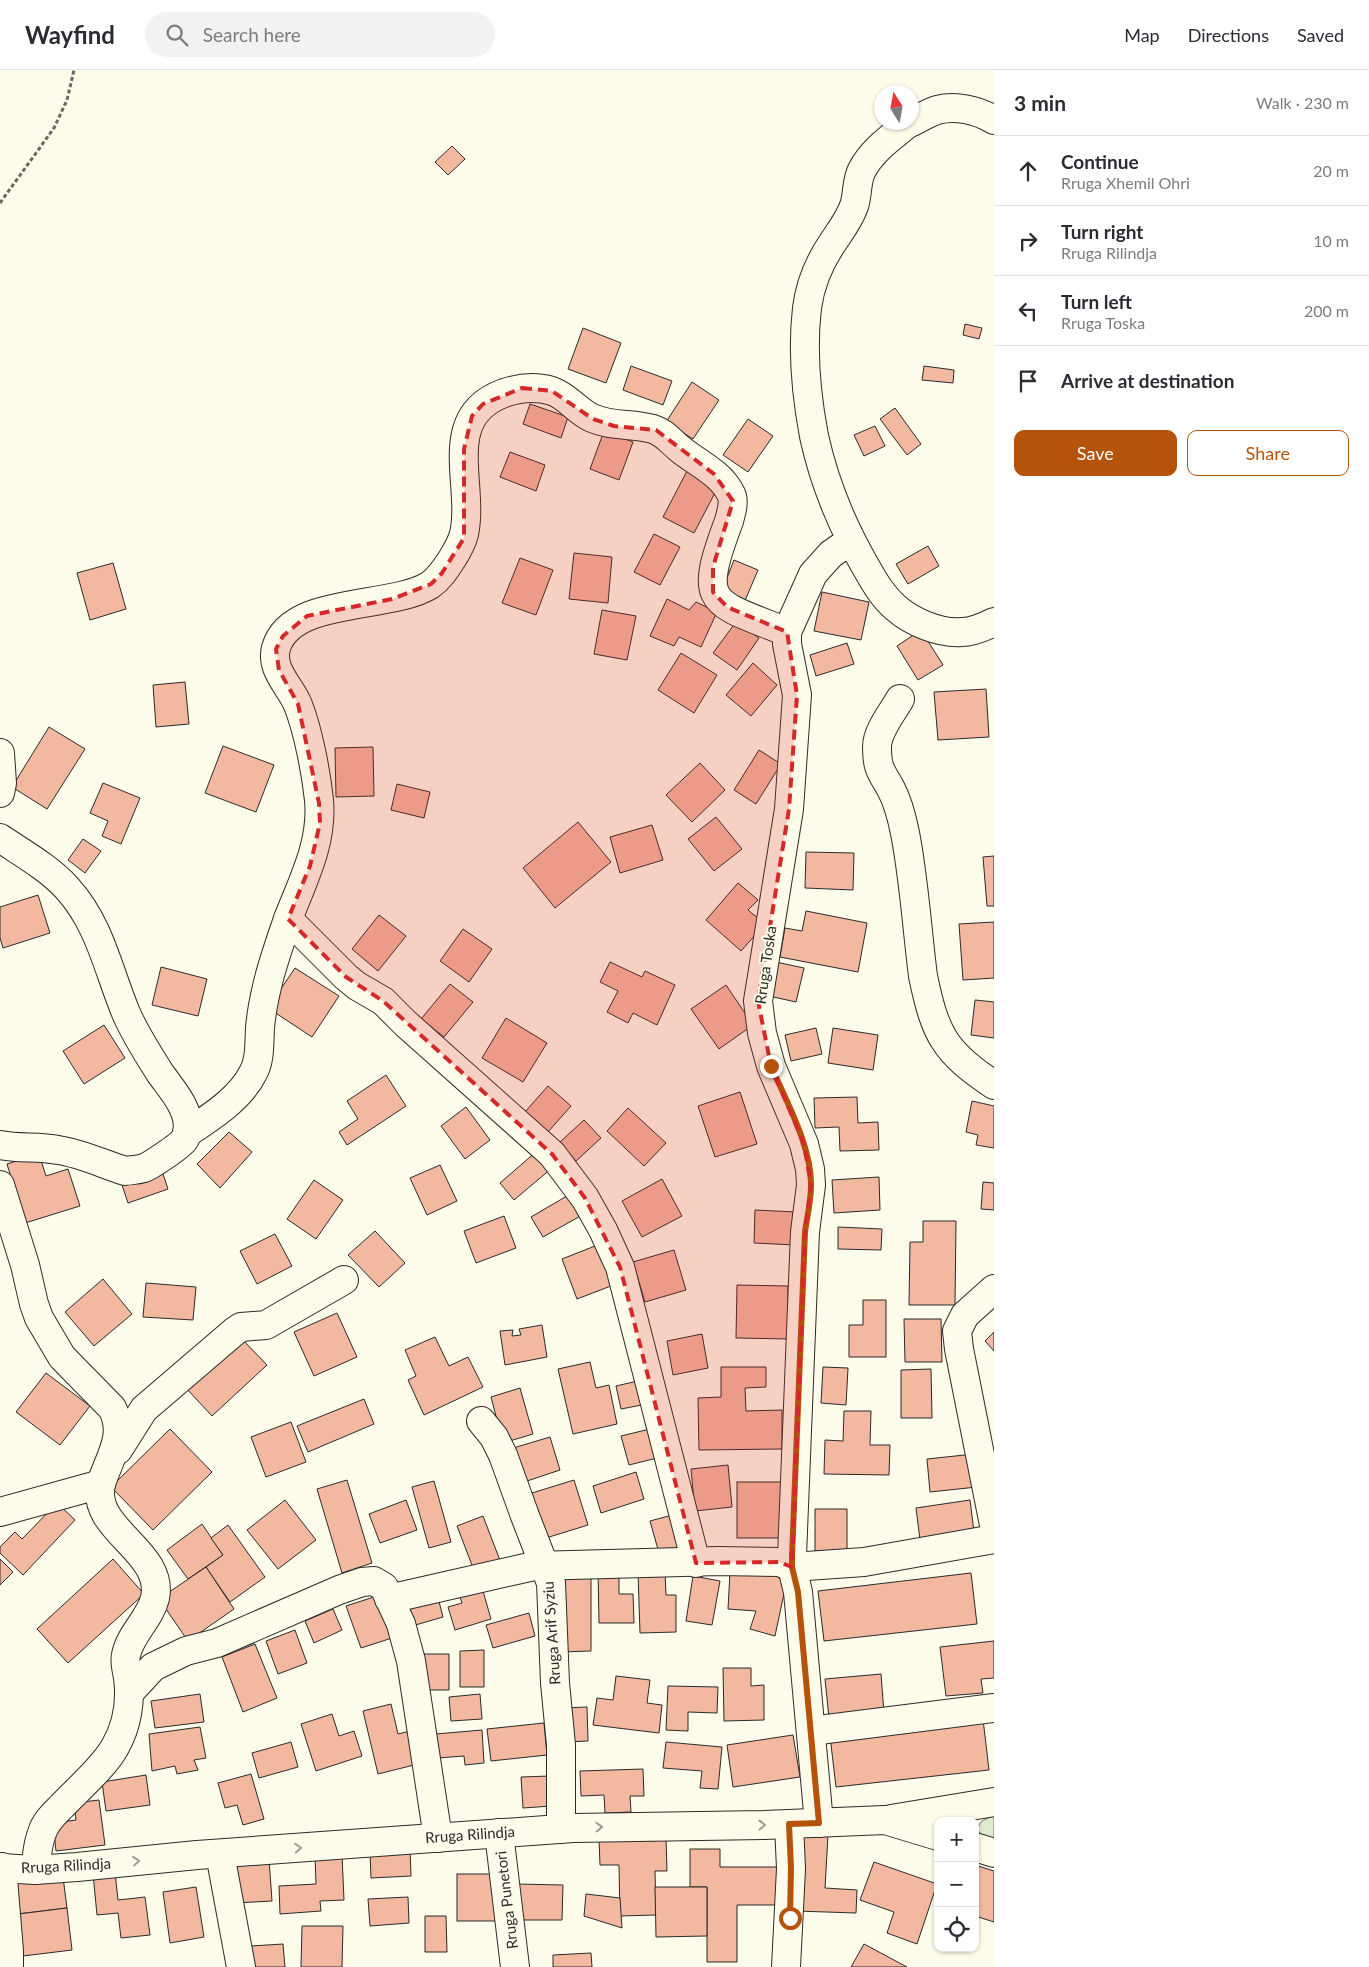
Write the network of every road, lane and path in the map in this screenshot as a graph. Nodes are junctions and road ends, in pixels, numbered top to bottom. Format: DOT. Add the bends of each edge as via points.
graph roads {
  1 [pos="74,70"];
  2 [pos="919,118"];
  3 [pos="994,120"];
  4 [pos="902,130"];
  5 [pos="0,203"];
  6 [pos="850,541"];
  7 [pos="994,622"];
  8 [pos="786,632"];
  9 [pos="900,699"];
  10 [pos="0,753"];
  11 [pos="0,793"];
  12 [pos="0,838"];
  13 [pos="288,919"];
  14 [pos="994,1085"];
  15 [pos="187,1133"];
  16 [pos="0,1144"];
  17 [pos="0,1185"];
  18 [pos="344,1280"];
  19 [pos="994,1289"];
  20 [pos="481,1422"];
  21 [pos="104,1475"];
  22 [pos="0,1512"];
  23 [pos="994,1525"];
  24 [pos="994,1539"];
  25 [pos="696,1563"];
  26 [pos="545,1566"];
  27 [pos="792,1567"];
  28 [pos="389,1599"];
  29 [pos="129,1693"];
  30 [pos="994,1708"];
  31 [pos="811,1731"];
  32 [pos="994,1802"];
  33 [pos="885,1820"];
  34 [pos="819,1823"];
  35 [pos="789,1824"];
  36 [pos="561,1829"];
  37 [pos="499,1833"];
  38 [pos="934,1835"];
  39 [pos="438,1838"];
  40 [pos="979,1848"];
  41 [pos="994,1853"];
  42 [pos="220,1854"];
  43 [pos="1,1868"];
  44 [pos="35,1870"];
  45 [pos="9,1967"];
  46 [pos="241,1967"];
  47 [pos="515,1967"];
  48 [pos="786,1967"];
  1 -- 5 [label="path" via="67,100 54,128"];
  2 -- 3 [label="street" via="937,110 961,108"];
  4 -- 6 [label="street" via="861,170 855,205 816,274 807,306 804,356 814,436"];
  6 -- 7 [label="street" via="880,591 906,616 942,630 962,632"];
  6 -- 8 [label="street" via="831,554 812,574"];
  8 -- 13 [label="street" via="727,608 713,592 713,567 731,515 731,493 714,474 668,436 649,428 614,426 593,419 552,391 536,388 501,394 483,404 472,416 466,432 464,538 442,573 431,584 408,594 308,616 282,636 276,649 275,659 284,683 298,704 313,761 320,824 310,866"];
  8 -- 27 [label="street, Rruga Toska" via="797,695 789,809 758,1001 771,1066 804,1144 811,1185 805,1232"];
  9 -- 14 [label="street" via="877,744 878,761 880,774 898,806 905,832 927,996 942,1038 970,1069"];
  10 -- 11 [label="street"];
  12 -- 15 [label="street" via="66,887 94,926 126,1013 144,1048 184,1109"];
  13 -- 15 [label="street" via="266,989 258,1061 253,1074 223,1107"];
  13 -- 25 [label="street" via="346,977 388,1006 552,1154 586,1198 620,1267"];
  15 -- 16 [label="street" via="184,1141 158,1160 134,1170 60,1150"];
  17 -- 21 [label="street" via="39,1318 62,1357 117,1417 118,1437"];
  18 -- 21 [label="street" via="266,1325 241,1327 235,1331 144,1409"];
  19 -- 23 [label="street" via="965,1316 957,1331"];
  20 -- 26 [label="street, Rruga Arif Syziu" via="503,1455"];
  21 -- 22 [label="street"];
  21 -- 29 [label="street" via="99,1491 101,1506 152,1570 154,1577 155,1598 125,1657"];
  24 -- 27 [label="street" via="864,1562"];
  25 -- 26 [label="street"];
  25 -- 27 [label="street" via="779,1562"];
  26 -- 28 [label="street" via="514,1570"];
  26 -- 36 [label="street, Rruga Arif Syziu" via="551,1583 554,1611 555,1683 561,1745"];
  27 -- 31 [label="street, Rruga Toska" via="798,1592"];
  28 -- 29 [label="street" via="384,1587 374,1581 347,1587 153,1667"];
  28 -- 39 [label="street" via="401,1624 411,1661"];
  29 -- 44 [label="street" via="127,1713 116,1746 46,1823"];
  30 -- 31 [label="street"];
  31 -- 34 [label="street, Rruga Toska"];
  32 -- 33 [label="street"];
  33 -- 34 [label="street, Rruga Rilindja"];
  33 -- 38 [label="street, Rruga Rilindja"];
  34 -- 35 [label="street, Rruga Rilindja"];
  36 -- 35 [label="street, Rruga Rilindja, one-way"];
  35 -- 48 [label="street" via="791,1868"];
  36 -- 37 [label="street, Rruga Rilindja"];
  37 -- 39 [label="street, Rruga Rilindja"];
  37 -- 47 [label="street, Rruga Punetori"];
  42 -- 39 [label="street, Rruga Rilindja, one-way"];
  40 -- 41 [label="street"];
  44 -- 42 [label="street, Rruga Rilindja, one-way"];
  42 -- 46 [label="street"];
  43 -- 44 [label="street, Rruga Rilindja"];
  43 -- 45 [label="street"];
}
